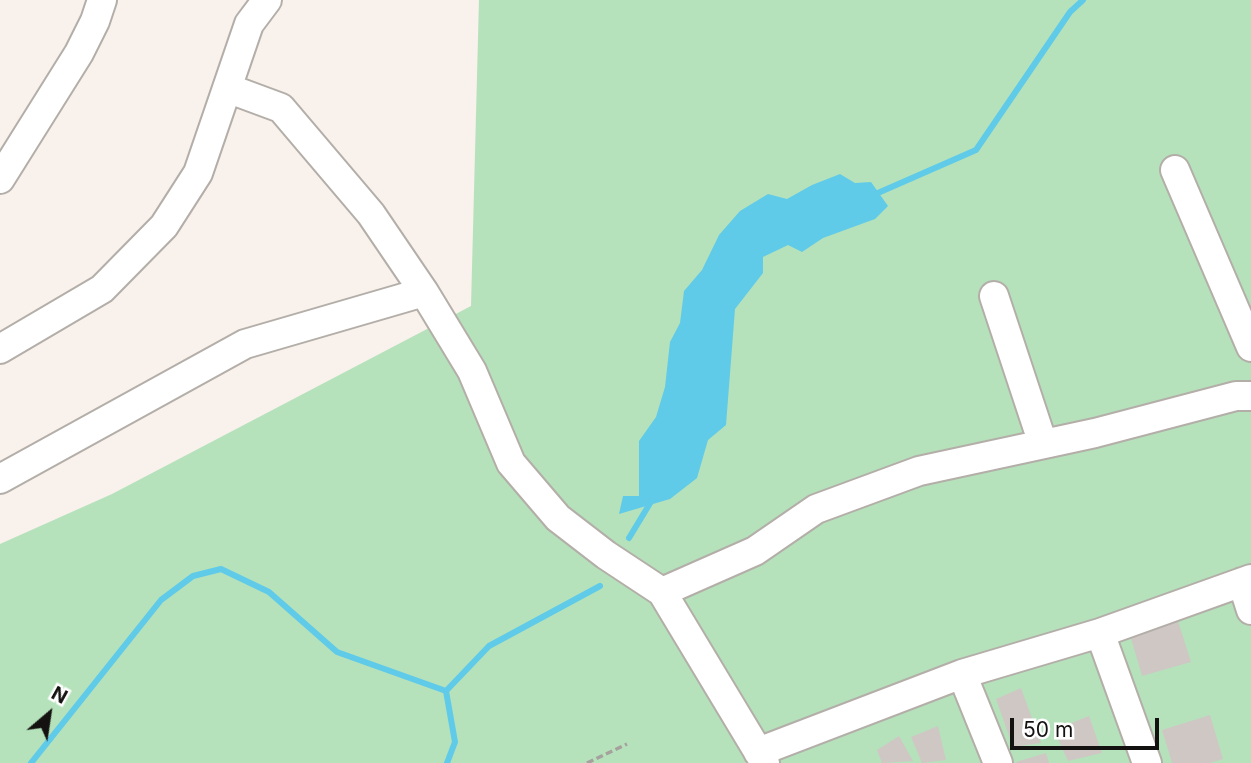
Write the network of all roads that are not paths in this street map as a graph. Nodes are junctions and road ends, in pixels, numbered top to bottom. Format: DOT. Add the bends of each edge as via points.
graph roads {
  1 [pos="102,0"];
  2 [pos="267,0"];
  3 [pos="227,88"];
  4 [pos="1175,170"];
  5 [pos="0,179"];
  6 [pos="424,292"];
  7 [pos="993,296"];
  8 [pos="1251,347"];
  9 [pos="0,349"];
  10 [pos="1251,396"];
  11 [pos="1043,444"];
  12 [pos="0,479"];
  13 [pos="1247,581"];
  14 [pos="662,592"];
  15 [pos="1251,610"];
  16 [pos="1100,633"];
  17 [pos="962,674"];
  18 [pos="761,757"];
  19 [pos="998,763"];
  20 [pos="1147,763"];
  1 -- 5 [label="street" via="79,52"];
  2 -- 3 [label="street" via="249,24"];
  3 -- 6 [label="street" via="281,108 371,214"];
  3 -- 9 [label="street" via="198,173 164,226 102,289"];
  4 -- 8 [label="street"];
  6 -- 12 [label="street" via="245,344"];
  6 -- 14 [label="street" via="472,371 511,463 558,518"];
  7 -- 11 [label="street"];
  10 -- 11 [label="street"];
  11 -- 14 [label="street" via="919,471 816,509 755,551"];
  13 -- 15 [label="street"];
  13 -- 16 [label="street"];
  14 -- 18 [label="street"];
  16 -- 17 [label="street"];
  16 -- 20 [label="street"];
  17 -- 18 [label="street"];
  17 -- 19 [label="street"];
}
